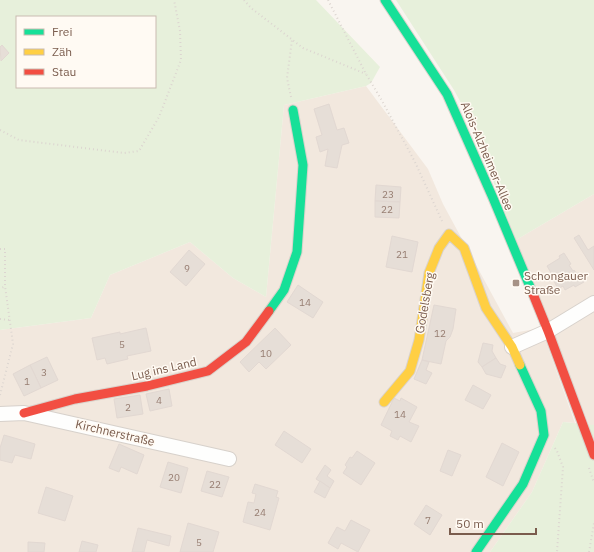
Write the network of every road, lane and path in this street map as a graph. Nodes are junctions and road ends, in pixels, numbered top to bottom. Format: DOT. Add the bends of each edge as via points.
graph roads {
  1 [pos="174,0"];
  2 [pos="244,0"];
  3 [pos="328,0"];
  4 [pos="385,0"];
  5 [pos="292,40"];
  6 [pos="366,74"];
  7 [pos="293,110"];
  8 [pos="0,130"];
  9 [pos="448,234"];
  10 [pos="0,249"];
  11 [pos="5,286"];
  12 [pos="0,289"];
  13 [pos="594,303"];
  14 [pos="0,318"];
  15 [pos="10,320"];
  16 [pos="548,331"];
  17 [pos="512,347"];
  18 [pos="0,395"];
  19 [pos="384,402"];
  20 [pos="24,413"];
  21 [pos="0,414"];
  22 [pos="544,435"];
  23 [pos="594,455"];
  24 [pos="229,459"];
  25 [pos="594,523"];
  26 [pos="476,552"];
  27 [pos="557,552"];
  28 [pos="589,552"];
  1 -- 8 [label="path" via="180,31 181,60 159,117 139,151 124,154 19,140"];
  2 -- 5 [label="path"];
  3 -- 6 [label="path"];
  4 -- 16 [label="street, Alois-Alzheimer-Allee" via="447,94"];
  5 -- 6 [label="path" via="303,48"];
  5 -- 7 [label="path" via="287,78"];
  6 -- 9 [label="path" via="415,162"];
  7 -- 20 [label="street, Lug ins Land" via="303,165 297,252 284,290 246,342 208,371 147,386 75,399"];
  9 -- 17 [label="street" via="464,248 486,308"];
  9 -- 19 [label="street, Godelsberg" via="429,273 419,340 410,371"];
  10 -- 11 [label="path" via="5,248"];
  11 -- 12 [label="path"];
  11 -- 15 [label="path"];
  13 -- 16 [label="street"];
  14 -- 15 [label="path"];
  15 -- 18 [label="path" via="13,344"];
  16 -- 17 [label="street"];
  16 -- 23 [label="street, Alois-Alzheimer-Allee"];
  17 -- 22 [label="street" via="541,411"];
  20 -- 21 [label="street, Kirchnerstraße"];
  20 -- 24 [label="street, Kirchnerstraße"];
  22 -- 26 [label="street" via="524,484"];
  22 -- 27 [label="path" via="557,451 563,468"];
  25 -- 28 [label="path"];
}
